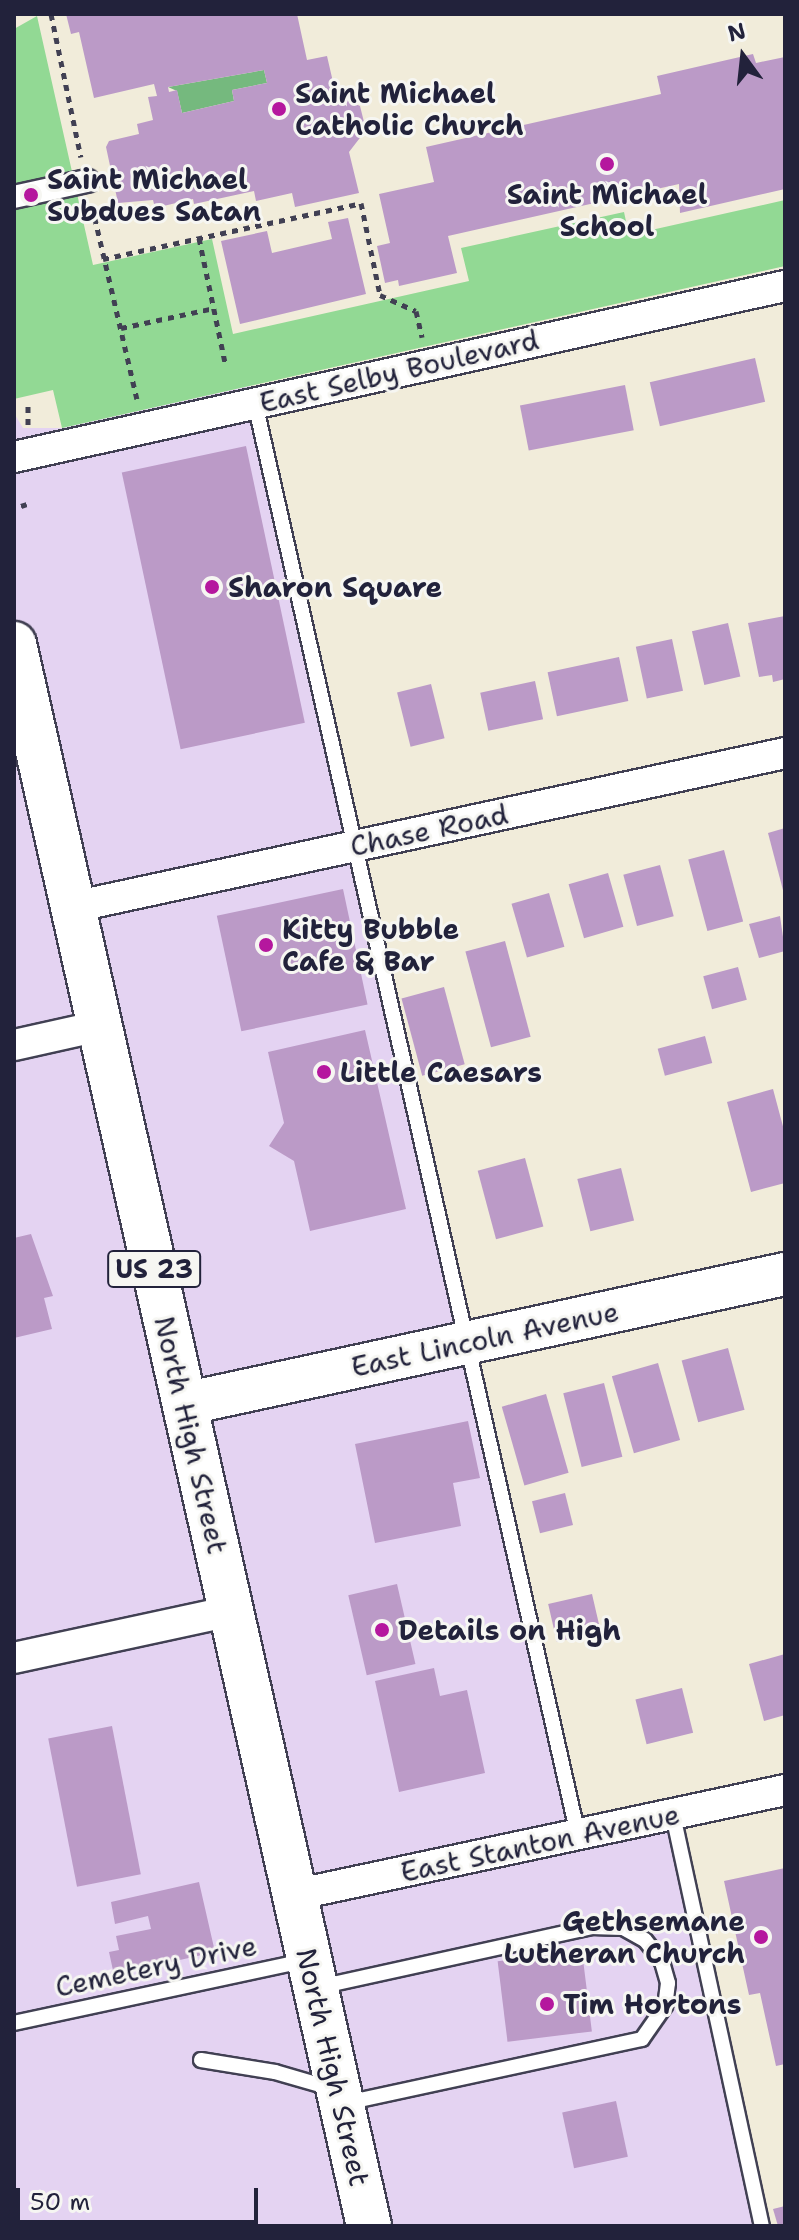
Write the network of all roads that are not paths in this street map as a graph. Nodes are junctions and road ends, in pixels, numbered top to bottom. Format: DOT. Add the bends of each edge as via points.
graph roads {
  1 [pos="87,181"];
  2 [pos="14,197"];
  3 [pos="785,286"];
  4 [pos="255,403"];
  5 [pos="14,457"];
  6 [pos="14,644"];
  7 [pos="785,753"];
  8 [pos="355,846"];
  9 [pos="73,907"];
  10 [pos="100,1026"];
  11 [pos="14,1045"];
  12 [pos="785,1274"];
  13 [pos="467,1343"];
  14 [pos="184,1404"];
  15 [pos="231,1611"];
  16 [pos="14,1658"];
  17 [pos="785,1790"];
  18 [pos="673,1815"];
  19 [pos="578,1835"];
  20 [pos="294,1895"];
  21 [pos="312,1974"];
  22 [pos="14,2023"];
  23 [pos="201,2060"];
  24 [pos="340,2097"];
  25 [pos="369,2226"];
  26 [pos="762,2226"];
  1 -- 2 [label="street"];
  3 -- 4 [label="street, East Selby Boulevard"];
  4 -- 5 [label="street, East Selby Boulevard"];
  4 -- 8 [label="lane"];
  6 -- 9 [label="main road, North High Street / US 23"];
  7 -- 8 [label="street, Chase Road"];
  8 -- 9 [label="street, Chase Road"];
  8 -- 13 [label="lane"];
  9 -- 10 [label="main road, North High Street / US 23"];
  10 -- 11 [label="street"];
  10 -- 14 [label="main road, North High Street / US 23"];
  12 -- 13 [label="main road, East Lincoln Avenue"];
  13 -- 14 [label="main road, East Lincoln Avenue"];
  13 -- 19 [label="lane"];
  14 -- 15 [label="main road, North High Street / US 23"];
  15 -- 16 [label="street"];
  15 -- 20 [label="main road, North High Street / US 23"];
  17 -- 18 [label="street, East Stanton Avenue"];
  18 -- 19 [label="street, East Stanton Avenue"];
  18 -- 26 [label="lane"];
  19 -- 20 [label="street, East Stanton Avenue"];
  20 -- 21 [label="main road, North High Street / US 23"];
  21 -- 22 [label="lane, Cemetery Drive"];
  21 -- 24 [label="main road, North High Street / US 23"];
  21 -- 24 [label="lane, Cemetery Drive" via="591,1927 623,1928 645,1940 662,1962 668,1983 665,2006 642,2039"];
  23 -- 24 [label="lane" via="275,2072"];
  24 -- 25 [label="main road, North High Street / US 23"];
}
